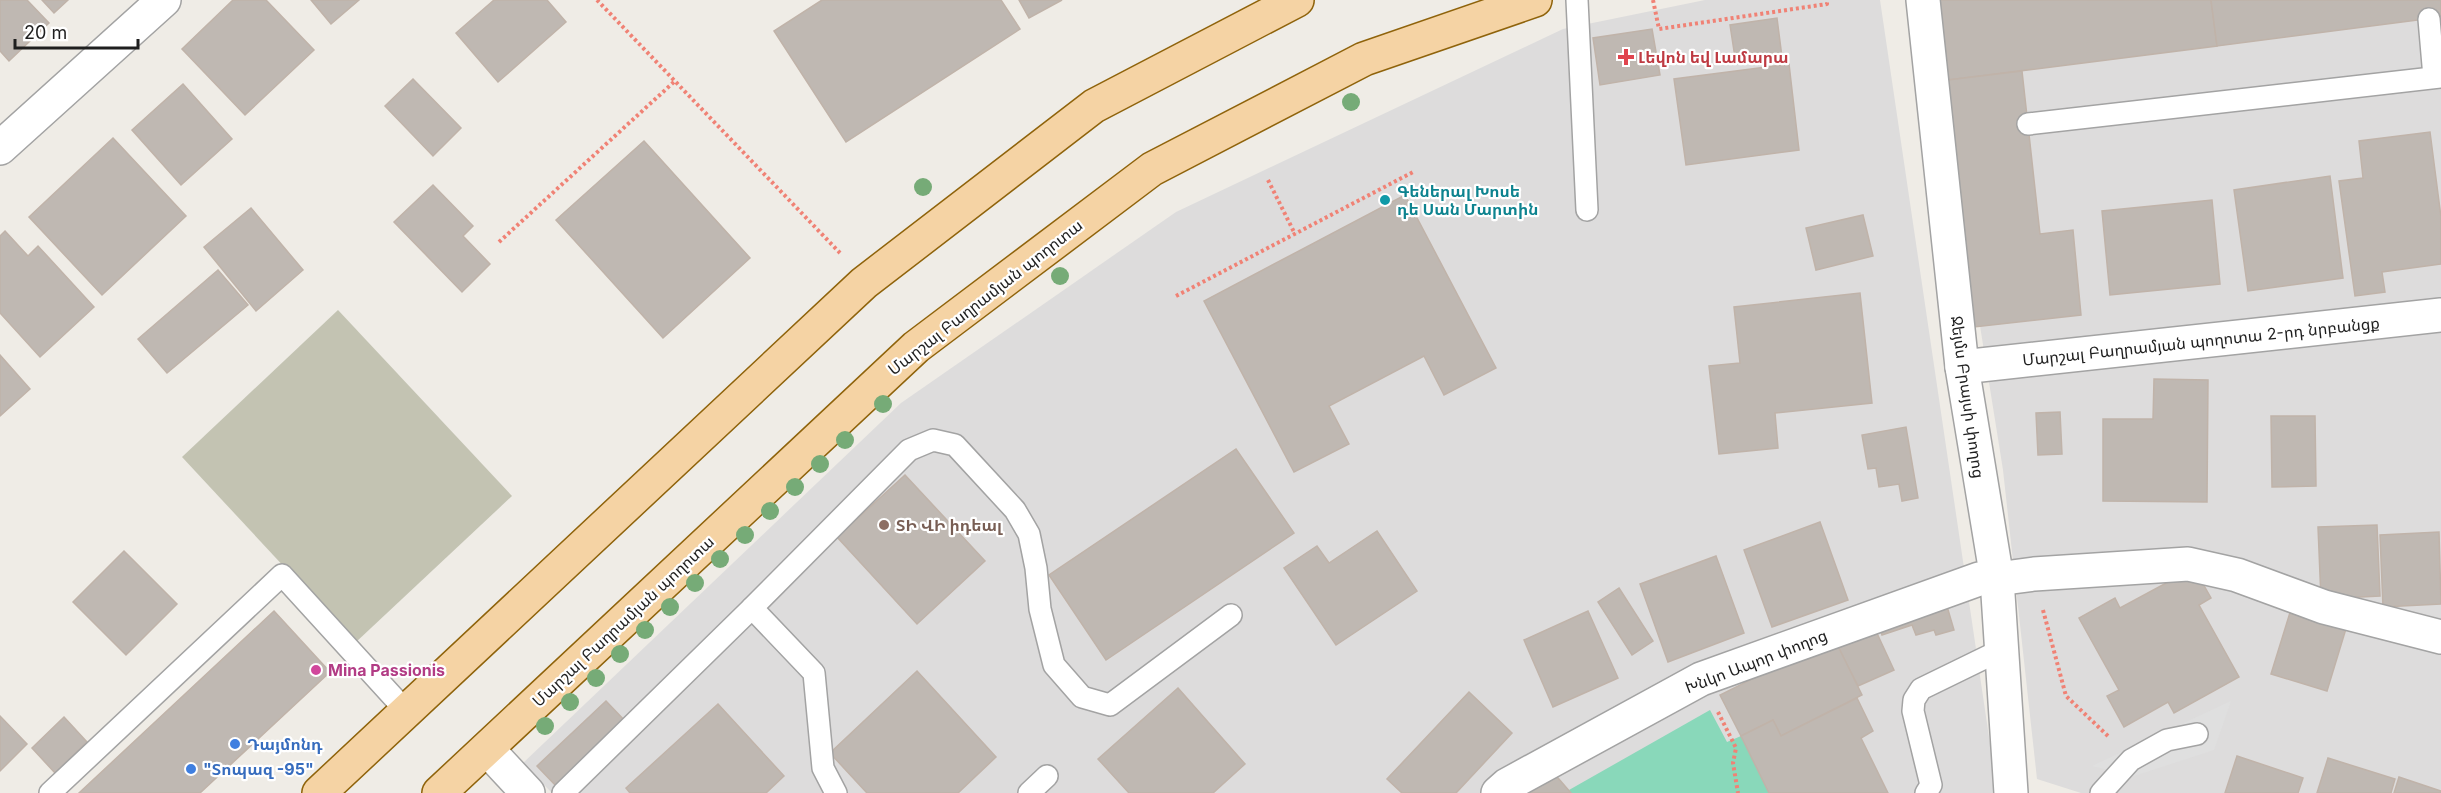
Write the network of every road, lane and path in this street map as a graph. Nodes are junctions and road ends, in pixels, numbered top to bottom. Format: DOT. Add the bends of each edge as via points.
graph roads {
  1 [pos="164,0"];
  2 [pos="597,0"];
  3 [pos="1297,0"];
  4 [pos="1535,0"];
  5 [pos="1577,0"];
  6 [pos="1653,0"];
  7 [pos="1827,0"];
  8 [pos="1923,0"];
  9 [pos="2429,19"];
  10 [pos="2437,77"];
  11 [pos="675,81"];
  12 [pos="2028,124"];
  13 [pos="0,148"];
  14 [pos="1415,171"];
  15 [pos="1268,180"];
  16 [pos="1587,210"];
  17 [pos="1295,234"];
  18 [pos="499,242"];
  19 [pos="841,254"];
  20 [pos="1176,296"];
  21 [pos="2441,315"];
  22 [pos="1962,366"];
  23 [pos="1997,579"];
  24 [pos="752,608"];
  25 [pos="1231,615"];
  26 [pos="2441,637"];
  27 [pos="2003,649"];
  28 [pos="2066,696"];
  29 [pos="406,711"];
  30 [pos="2091,720"];
  31 [pos="2197,734"];
  32 [pos="1736,748"];
  33 [pos="487,749"];
  34 [pos="1047,776"];
  35 [pos="50,793"];
  36 [pos="319,793"];
  37 [pos="440,793"];
  38 [pos="528,793"];
  39 [pos="563,793"];
  40 [pos="836,793"];
  41 [pos="1029,793"];
  42 [pos="1498,793"];
  43 [pos="1738,793"];
  44 [pos="1926,793"];
  45 [pos="2011,793"];
  46 [pos="2101,793"];
  1 -- 13 [label="street"];
  2 -- 11 [label="path"];
  3 -- 29 [label="main road" via="1094,106 864,283"];
  4 -- 33 [label="main road, Մարշալ Բաղրամյան պողոտա" via="1364,59 1152,169 916,347"];
  5 -- 16 [label="lane"];
  6 -- 7 [label="path" via="1659,28 1827,4"];
  8 -- 22 [label="street, Ջեյմս Բրայսի փողոց"];
  9 -- 10 [label="lane"];
  10 -- 12 [label="lane"];
  11 -- 18 [label="path"];
  11 -- 19 [label="path"];
  14 -- 17 [label="path"];
  15 -- 17 [label="path"];
  17 -- 20 [label="path"];
  21 -- 22 [label="street, Մարշալ Բաղրամյան պողոտա 2-րդ նրբանցք"];
  22 -- 23 [label="street, Ջեյմս Բրայսի փողոց"];
  23 -- 26 [label="street, Խնկո Ապոր փողոց" via="2188,564 2237,575 2324,607"];
  23 -- 27 [label="street, Ջեյմս Բրայսի փողոց"];
  23 -- 42 [label="street, Խնկո Ապոր փողոց" via="1979,579 1701,679"];
  24 -- 25 [label="lane" via="909,450 933,440 955,445 1015,510 1029,534 1040,609 1054,665 1082,697 1110,705"];
  24 -- 39 [label="lane"];
  24 -- 40 [label="lane" via="814,673 823,768"];
  27 -- 44 [label="lane" via="1921,689 1914,700 1913,711 1931,785"];
  27 -- 45 [label="street, Ջեյմս Բրայսի փողոց"];
  28 -- 30 [label="path"];
  29 -- 35 [label="lane" via="282,575"];
  29 -- 36 [label="main road"];
  31 -- 46 [label="lane" via="2167,740 2131,760"];
  32 -- 43 [label="path" via="1733,763"];
  33 -- 37 [label="main road, Մարշալ Բաղրամյան պողոտա"];
  33 -- 38 [label="street"];
  34 -- 41 [label="lane"];
}
